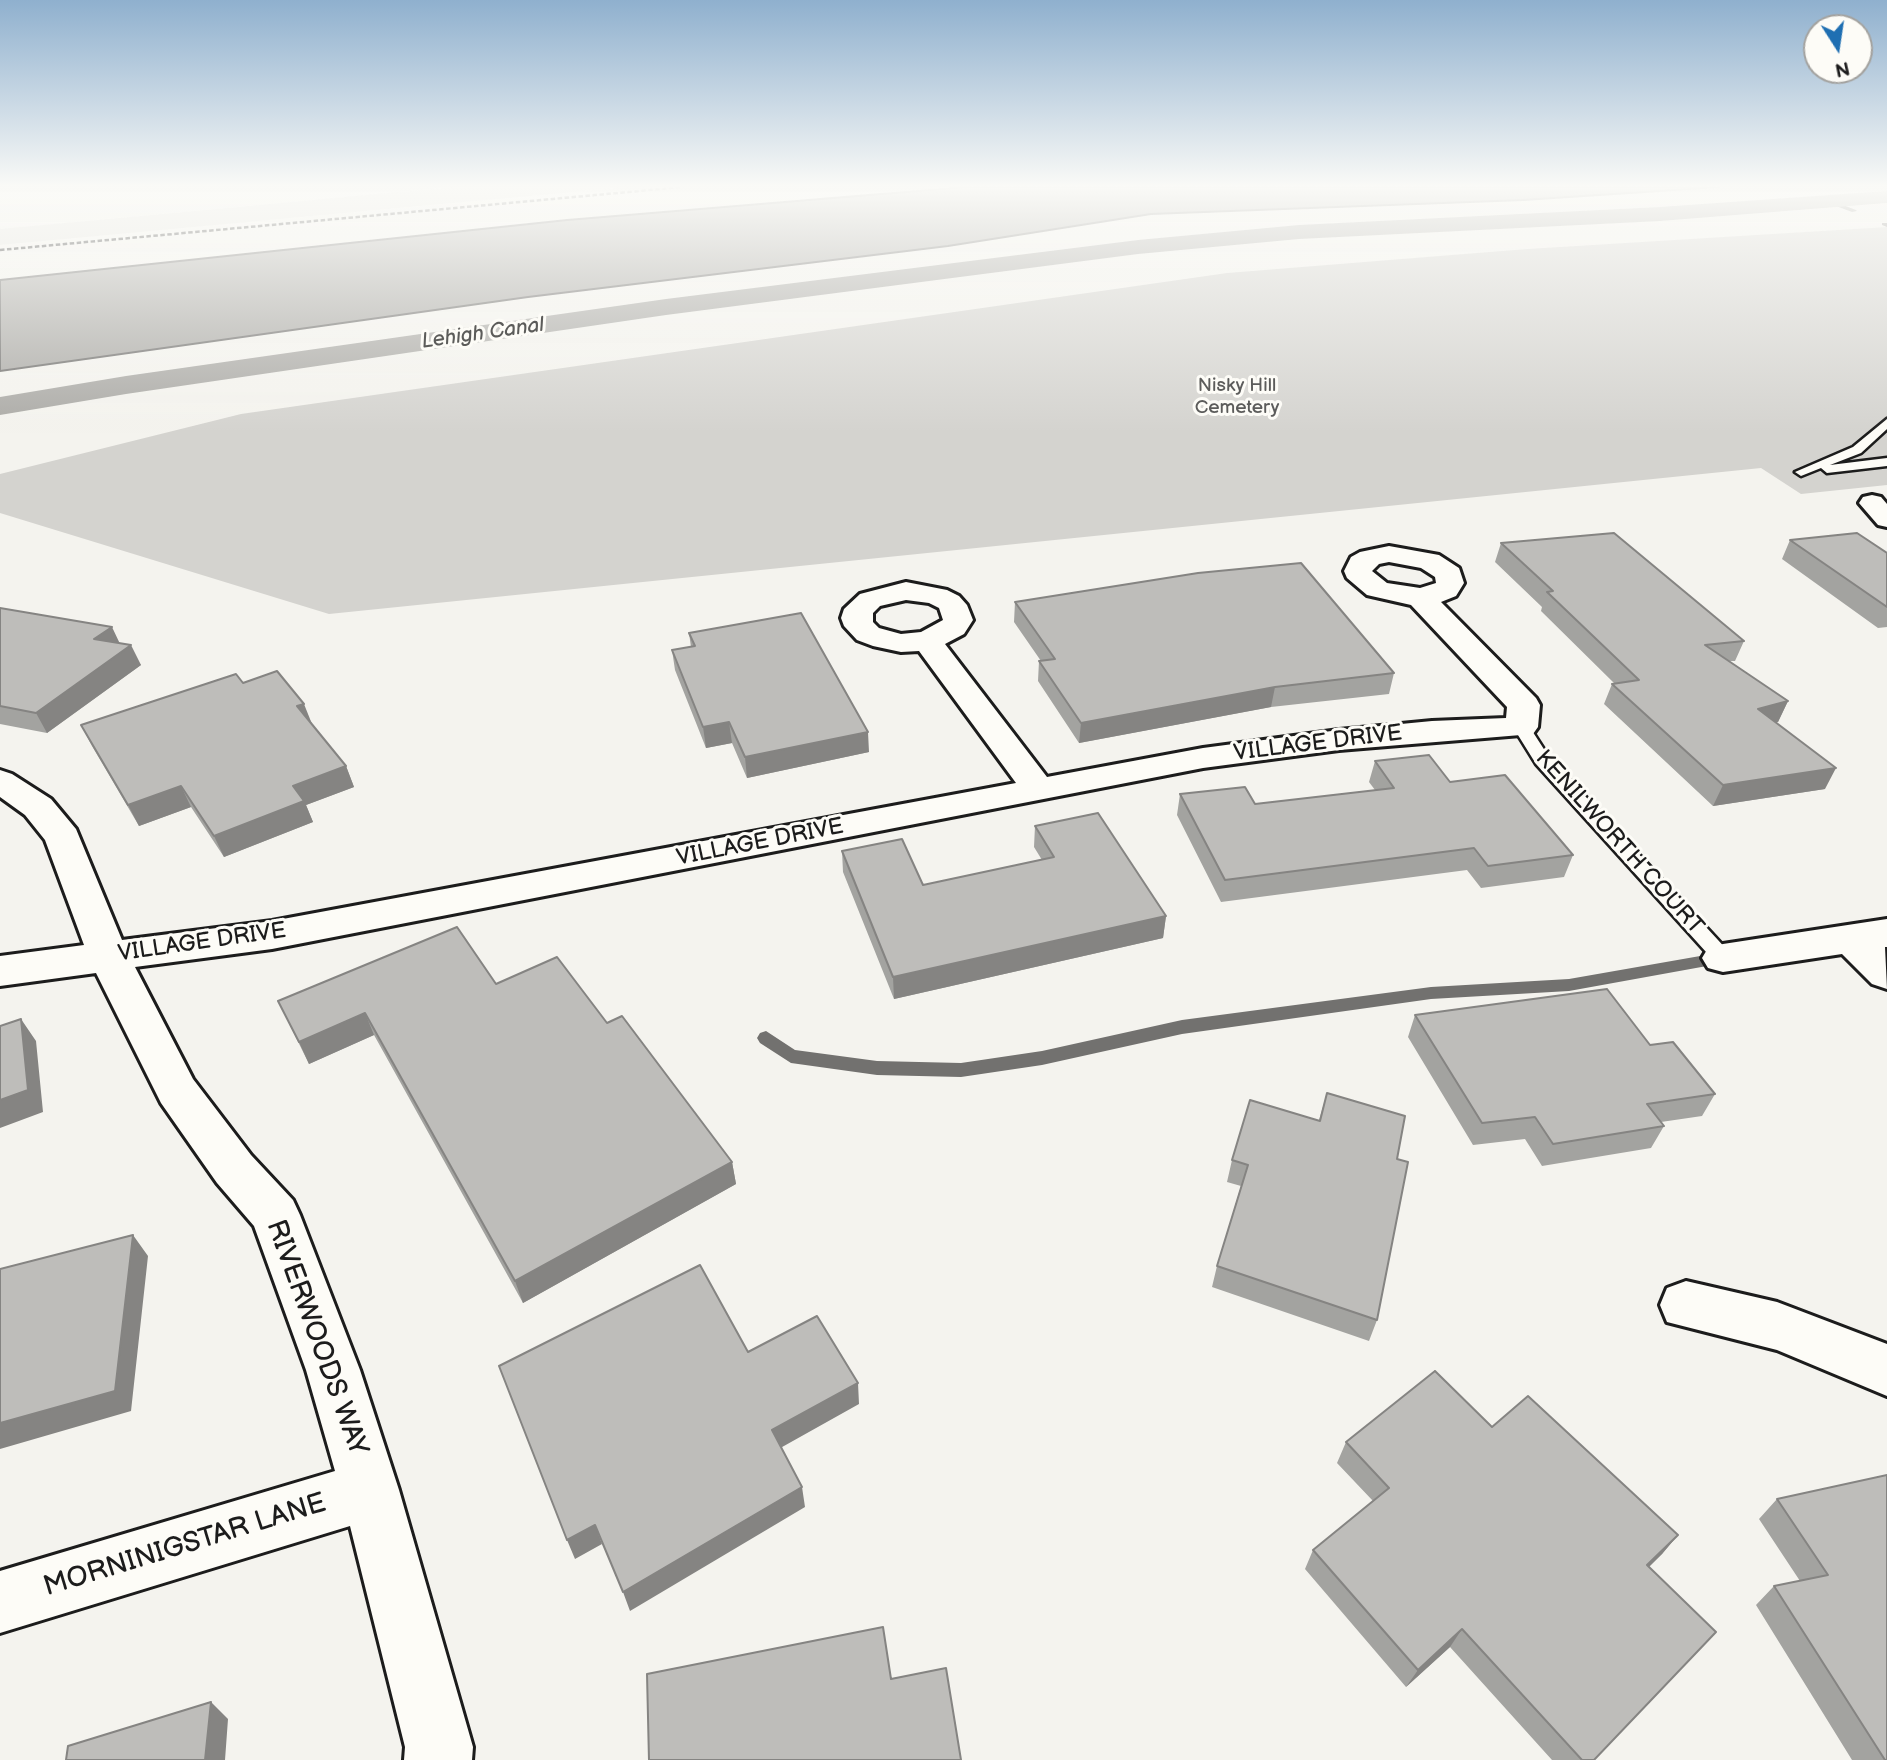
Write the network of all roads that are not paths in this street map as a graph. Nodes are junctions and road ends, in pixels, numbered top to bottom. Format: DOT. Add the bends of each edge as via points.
graph roads {
  1 [pos="1887,423"];
  2 [pos="1887,462"];
  3 [pos="1420,597"];
  4 [pos="927,641"];
  5 [pos="1521,727"];
  6 [pos="0,781"];
  7 [pos="1038,789"];
  8 [pos="1869,936"];
  9 [pos="108,956"];
  10 [pos="1723,958"];
  11 [pos="0,971"];
  12 [pos="1887,974"];
  13 [pos="1686,1304"];
  14 [pos="1887,1370"];
  15 [pos="370,1490"];
  16 [pos="0,1602"];
  17 [pos="438,1760"];
  1 -- 2 [label="lane" via="1857,450 1801,472"];
  3 -- 5 [label="street, KENILWORTH COURT" via="1524,705"];
  4 -- 7 [label="street"];
  5 -- 7 [label="street, VILLAGE DRIVE" via="1339,740 1203,758"];
  5 -- 10 [label="lane, KENILWORTH COURT" via="1542,760"];
  6 -- 9 [label="street, RIVERWOODS WAY" via="38,807 63,837"];
  7 -- 9 [label="street, VILLAGE DRIVE" via="272,934"];
  8 -- 10 [label="street"];
  8 -- 12 [label="street"];
  9 -- 11 [label="street, VILLAGE DRIVE"];
  9 -- 15 [label="street, RIVERWOODS WAY" via="177,1091 234,1169 275,1214 333,1370"];
  13 -- 14 [label="street" via="1777,1326"];
  15 -- 16 [label="street, MORNINIGSTAR LANE"];
  15 -- 17 [label="street, RIVERWOODS WAY" via="439,1747"];
}
